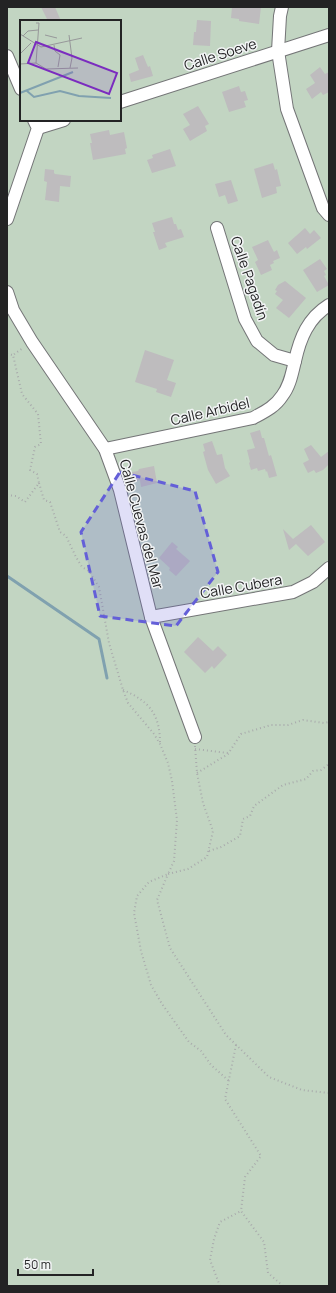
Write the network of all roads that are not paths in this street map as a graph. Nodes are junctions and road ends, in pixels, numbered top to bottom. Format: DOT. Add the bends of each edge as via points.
graph roads {
  1 [pos="282,7"];
  2 [pos="329,35"];
  3 [pos="278,51"];
  4 [pos="7,56"];
  5 [pos="20,87"];
  6 [pos="121,102"];
  7 [pos="57,121"];
  8 [pos="36,124"];
  9 [pos="329,215"];
  10 [pos="7,219"];
  11 [pos="217,228"];
  12 [pos="7,292"];
  13 [pos="329,305"];
  14 [pos="295,361"];
  15 [pos="105,449"];
  16 [pos="329,568"];
  17 [pos="151,617"];
  18 [pos="195,743"];
  1 -- 3 [label="street"];
  2 -- 3 [label="street, Calle Soeve"];
  3 -- 6 [label="street, Calle Soeve"];
  3 -- 9 [label="street" via="287,109 323,208"];
  4 -- 5 [label="street"];
  7 -- 8 [label="street"];
  8 -- 10 [label="street"];
  11 -- 14 [label="street, Calle Pagadín" via="245,319 257,341 274,355"];
  12 -- 15 [label="street, Calle Cuevas del Mar" via="13,310 32,342"];
  13 -- 14 [label="street, Calle Arbidel" via="314,317 305,330"];
  14 -- 15 [label="street, Calle Arbidel" via="283,395 272,408 253,418"];
  15 -- 17 [label="street, Calle Cuevas del Mar" via="120,490"];
  16 -- 17 [label="street, Calle Cubera" via="313,582 293,592"];
  17 -- 18 [label="street, Calle Cuevas del Mar"];
}
